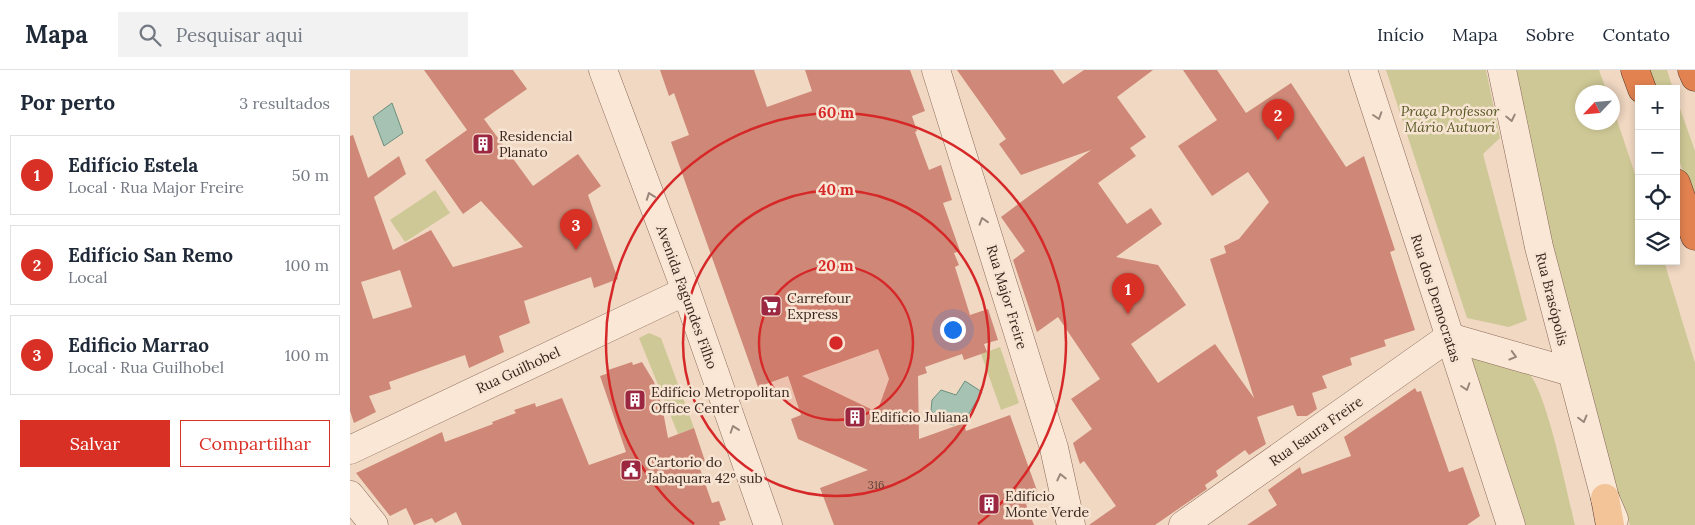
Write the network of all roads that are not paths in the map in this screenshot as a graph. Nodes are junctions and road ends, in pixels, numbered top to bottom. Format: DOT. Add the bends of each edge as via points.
graph roads {
  1 [pos="603,70"];
  2 [pos="936,70"];
  3 [pos="1362,70"];
  4 [pos="1502,70"];
  5 [pos="1635,70"];
  6 [pos="1692,70"];
  7 [pos="1695,77"];
  8 [pos="1641,85"];
  9 [pos="1680,193"];
  10 [pos="1695,236"];
  11 [pos="686,291"];
  12 [pos="1449,337"];
  13 [pos="1571,372"];
  14 [pos="350,450"];
  15 [pos="350,495"];
  16 [pos="1605,498"];
  17 [pos="374,525"];
  18 [pos="768,525"];
  19 [pos="1071,525"];
  20 [pos="1183,525"];
  21 [pos="1511,525"];
  22 [pos="1610,525"];
  23 [pos="1616,525"];
  11 -- 1 [label="street, Avenida Fagundes Filho, one-way"];
  19 -- 2 [label="street, Rua Major Freire, one-way" via="1054,448"];
  3 -- 12 [label="street, Rua dos Democratas, one-way"];
  4 -- 13 [label="street, Rua Brasópolis, one-way" via="1539,247"];
  5 -- 8 [label="highway"];
  6 -- 7 [label="highway"];
  9 -- 10 [label="highway"];
  11 -- 14 [label="street, Rua Guilhobel"];
  18 -- 11 [label="street, Avenida Fagundes Filho, one-way"];
  12 -- 13 [label="street, one-way"];
  12 -- 20 [label="street, Rua Isaura Freire"];
  12 -- 21 [label="street, Rua dos Democratas, one-way"];
  13 -- 16 [label="street, Rua Brasópolis, one-way"];
  15 -- 17 [label="street"];
  16 -- 22 [label="main road"];
  16 -- 23 [label="street, Rua Brasópolis"];
}
